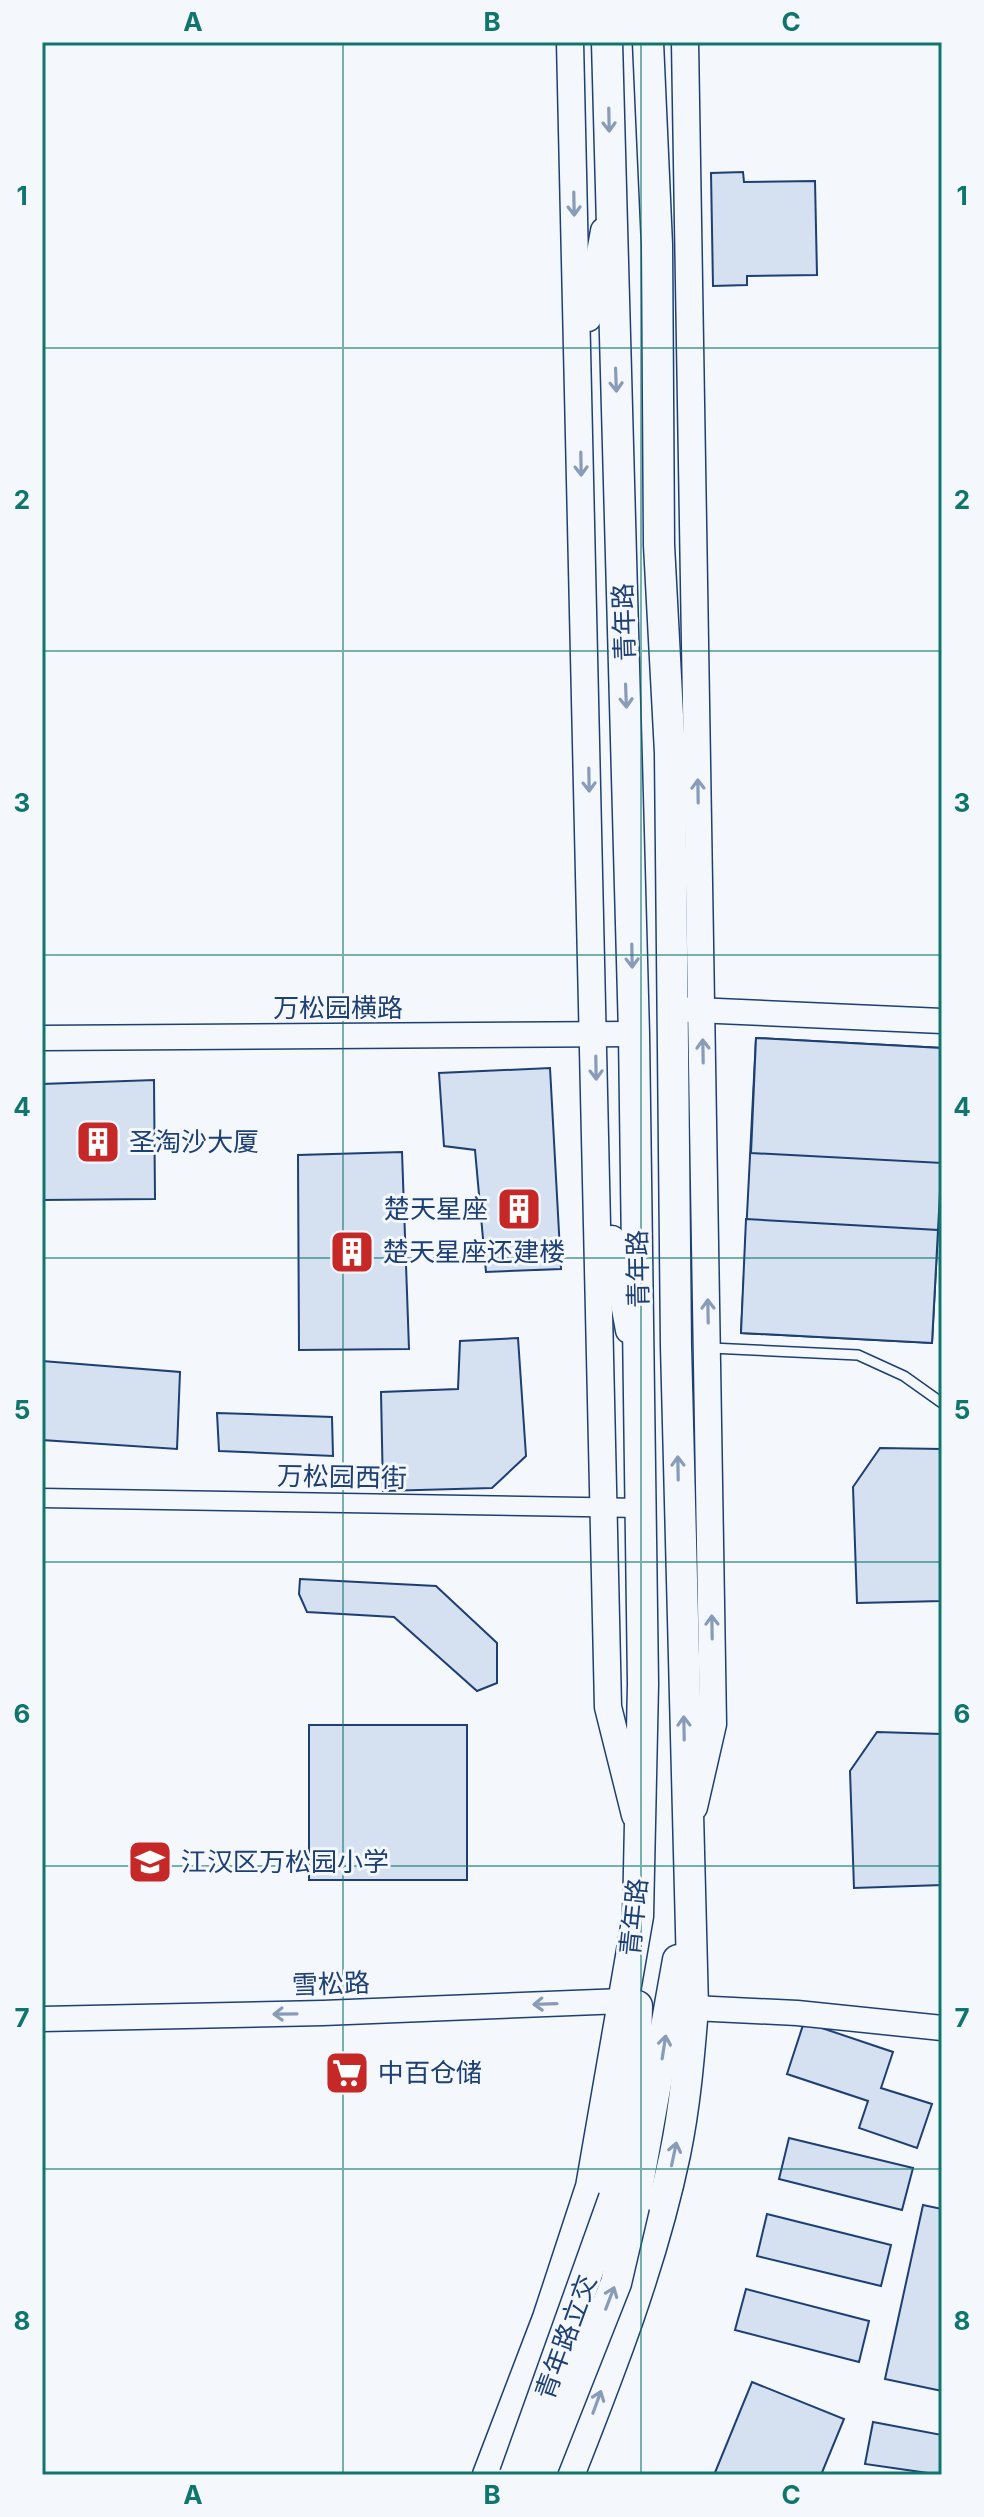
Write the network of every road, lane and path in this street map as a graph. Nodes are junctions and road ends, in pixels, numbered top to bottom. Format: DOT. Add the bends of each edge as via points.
graph roads {
  1 [pos="570,42"];
  2 [pos="607,42"];
  3 [pos="650,42"];
  4 [pos="685,42"];
  5 [pos="688,193"];
  6 [pos="611,196"];
  7 [pos="690,312"];
  8 [pos="578,370"];
  9 [pos="659,526"];
  10 [pos="672,1009"];
  11 [pos="702,1011"];
  12 [pos="942,1021"];
  13 [pos="595,1034"];
  14 [pos="634,1034"];
  15 [pos="42,1038"];
  16 [pos="598,1165"];
  17 [pos="705,1166"];
  18 [pos="709,1348"];
  19 [pos="677,1385"];
  20 [pos="640,1386"];
  21 [pos="942,1403"];
  22 [pos="42,1498"];
  23 [pos="605,1507"];
  24 [pos="641,1508"];
  25 [pos="640,1837"];
  26 [pos="686,1842"];
  27 [pos="687,1897"];
  28 [pos="638,1916"];
  29 [pos="623,2001"];
  30 [pos="693,2008"];
  31 [pos="42,2019"];
  32 [pos="942,2028"];
  33 [pos="624,2202"];
  34 [pos="488,2475"];
  35 [pos="515,2475"];
  36 [pos="540,2475"];
  37 [pos="569,2475"];
  1 -- 8 [label="main road, one-way"];
  2 -- 6 [label="main road, 青年路, one-way"];
  3 -- 5 [label="main road"];
  3 -- 9 [label="main road, 青年路"];
  4 -- 5 [label="main road"];
  5 -- 7 [label="main road"];
  6 -- 8 [label="main road"];
  6 -- 14 [label="main road, 青年路, one-way"];
  7 -- 9 [label="main road"];
  11 -- 7 [label="main road, one-way"];
  8 -- 13 [label="main road, one-way"];
  9 -- 10 [label="main road, 青年路" via="670,753"];
  10 -- 11 [label="street"];
  10 -- 19 [label="main road, 青年路"];
  11 -- 12 [label="street"];
  17 -- 11 [label="main road, one-way"];
  13 -- 14 [label="street, 万松园横路"];
  13 -- 15 [label="street, 万松园横路"];
  13 -- 16 [label="main road, one-way"];
  14 -- 20 [label="main road, 青年路"];
  16 -- 20 [label="main road"];
  16 -- 23 [label="main road"];
  18 -- 17 [label="main road, one-way"];
  17 -- 19 [label="main road"];
  18 -- 21 [label="lane" via="858,1355 904,1376"];
  26 -- 18 [label="main road, one-way" via="713,1724"];
  26 -- 19 [label="main road, 青年路, one-way"];
  20 -- 24 [label="main road, 青年路"];
  22 -- 23 [label="street, 万松园西街"];
  23 -- 24 [label="street, 万松园西街"];
  23 -- 25 [label="main road" via="608,1707"];
  24 -- 25 [label="main road, 青年路"];
  25 -- 28 [label="main road, 青年路"];
  26 -- 27 [label="main road, 青年路"];
  27 -- 30 [label="main road, 青年路"];
  33 -- 27 [label="main road, one-way" via="663,2053"];
  28 -- 29 [label="main road, 青年路"];
  28 -- 33 [label="main road" via="636,2048"];
  29 -- 31 [label="street, 雪松路, one-way"];
  29 -- 34 [label="main road, 青年路" via="591,2187"];
  30 -- 32 [label="street"];
  37 -- 30 [label="main road, 青年路, one-way" via="653,2239 680,2126"];
  33 -- 35 [label="main road, 青年路立交, bridge"];
  36 -- 33 [label="main road, 青年路立交, one-way, bridge" via="616,2283"];
}
